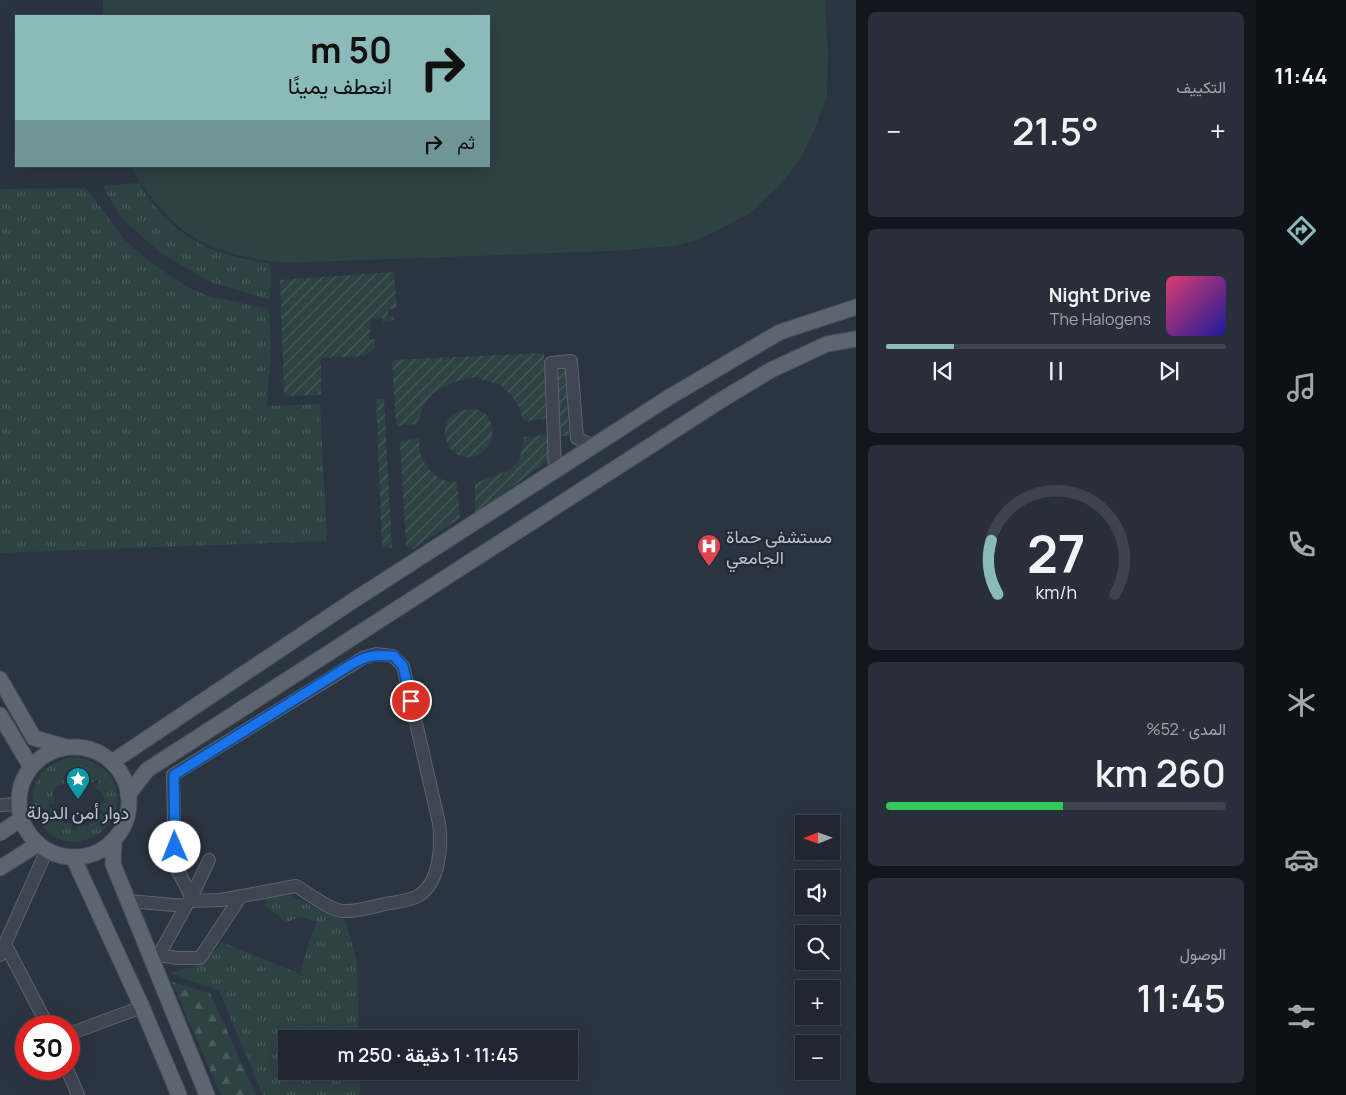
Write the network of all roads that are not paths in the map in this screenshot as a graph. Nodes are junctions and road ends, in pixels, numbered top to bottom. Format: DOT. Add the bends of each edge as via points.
graph roads {
  1 [pos="856,307"];
  2 [pos="856,339"];
  3 [pos="593,446"];
  4 [pos="555,470"];
  5 [pos="0,679"];
  6 [pos="0,715"];
  7 [pos="66,747"];
  8 [pos="112,762"];
  9 [pos="31,768"];
  10 [pos="128,795"];
  11 [pos="0,805"];
  12 [pos="20,811"];
  13 [pos="0,833"];
  14 [pos="114,840"];
  15 [pos="42,847"];
  16 [pos="73,857"];
  17 [pos="209,860"];
  18 [pos="0,868"];
  19 [pos="242,896"];
  20 [pos="128,901"];
  21 [pos="189,901"];
  22 [pos="2,950"];
  23 [pos="156,960"];
  24 [pos="142,1007"];
  25 [pos="41,1015"];
  26 [pos="80,1030"];
  27 [pos="72,1080"];
  28 [pos="78,1095"];
  29 [pos="180,1095"];
  30 [pos="207,1095"];
  1 -- 3 [label="main road" via="780,332"];
  2 -- 10 [label="main road" via="827,344 771,370 723,399 148,770"];
  3 -- 4 [label="main road"];
  3 -- 4 [label="street" via="577,438 571,361 551,363"];
  4 -- 8 [label="main road"];
  5 -- 7 [label="main road" via="34,738"];
  6 -- 9 [label="main road"];
  7 -- 8 [label="main road" via="90,750"];
  7 -- 9 [label="main road" via="47,754"];
  8 -- 10 [label="main road" via="123,777"];
  9 -- 12 [label="main road" via="20,791"];
  10 -- 14 [label="main road" via="128,811"];
  11 -- 12 [label="street"];
  12 -- 13 [label="main road"];
  12 -- 15 [label="main road" via="28,833"];
  14 -- 16 [label="main road" via="88,855"];
  14 -- 20 [label="main road" via="113,864"];
  15 -- 16 [label="main road" via="60,856"];
  15 -- 18 [label="main road"];
  15 -- 22 [label="street"];
  16 -- 24 [label="main road"];
  17 -- 21 [label="street"];
  19 -- 21 [label="street"];
  19 -- 21 [label="street" via="296,886 342,911 416,897 428,889 436,876 441,835 403,666 394,656 376,654 363,658 174,775 175,865"];
  19 -- 23 [label="street" via="200,958"];
  20 -- 21 [label="street"];
  20 -- 23 [label="main road"];
  21 -- 23 [label="street"];
  22 -- 25 [label="street"];
  23 -- 30 [label="main road"];
  24 -- 26 [label="street"];
  24 -- 29 [label="main road"];
  27 -- 28 [label="street"];
}
